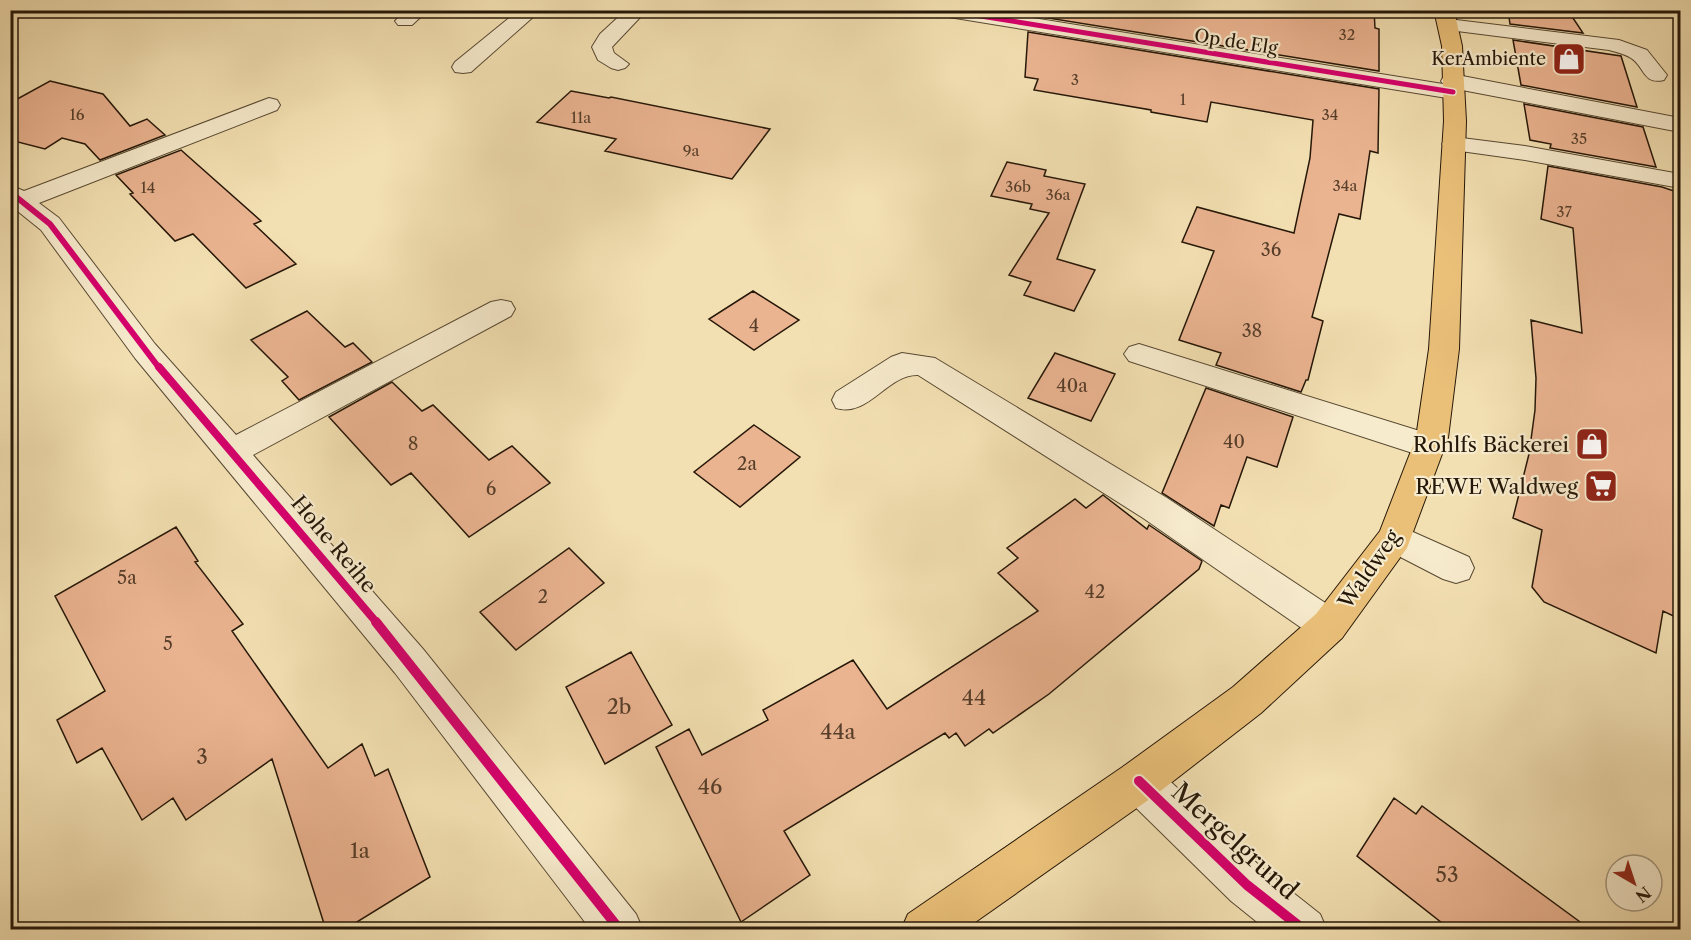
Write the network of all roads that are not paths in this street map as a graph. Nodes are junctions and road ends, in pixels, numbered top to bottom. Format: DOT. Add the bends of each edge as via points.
graph roads {
  1 [pos="532,10"];
  2 [pos="638,10"];
  3 [pos="943,10"];
  4 [pos="1019,16"];
  5 [pos="1446,18"];
  6 [pos="618,64"];
  7 [pos="463,67"];
  8 [pos="1656,75"];
  9 [pos="1452,86"];
  10 [pos="269,105"];
  11 [pos="1680,125"];
  12 [pos="1454,144"];
  13 [pos="91,158"];
  14 [pos="1680,181"];
  15 [pos="27,194"];
  16 [pos="501,309"];
  17 [pos="1139,354"];
  18 [pos="847,400"];
  19 [pos="1428,446"];
  20 [pos="232,452"];
  21 [pos="1395,538"];
  22 [pos="1456,568"];
  23 [pos="1329,626"];
  24 [pos="1139,782"];
  25 [pos="620,930"];
  26 [pos="924,930"];
  27 [pos="1304,930"];
  1 -- 7 [label="street"];
  2 -- 6 [label="street" via="602,47 605,56"];
  3 -- 4 [label="street, Op de Elg"];
  4 -- 9 [label="street, Op de Elg"];
  5 -- 8 [label="street" via="1612,44 1640,54"];
  5 -- 9 [label="main road, Waldweg" via="1452,46"];
  9 -- 11 [label="street, Op de Elg"];
  9 -- 12 [label="main road, Waldweg"];
  10 -- 15 [label="street"];
  12 -- 14 [label="street"];
  12 -- 19 [label="main road, Waldweg" via="1444,349"];
  13 -- 15 [label="street"];
  15 -- 20 [label="street, Hohe Reihe" via="145,351"];
  16 -- 20 [label="street"];
  17 -- 19 [label="street"];
  18 -- 23 [label="street" via="902,364 924,365 1155,508"];
  19 -- 21 [label="main road, Waldweg"];
  20 -- 25 [label="street, Hohe Reihe" via="409,661"];
  21 -- 22 [label="street"];
  21 -- 23 [label="main road, Waldweg"];
  23 -- 24 [label="main road, Waldweg" via="1247,700"];
  24 -- 26 [label="main road, Waldweg"];
  24 -- 27 [label="street, Mergelgrund" via="1247,885"];
}
